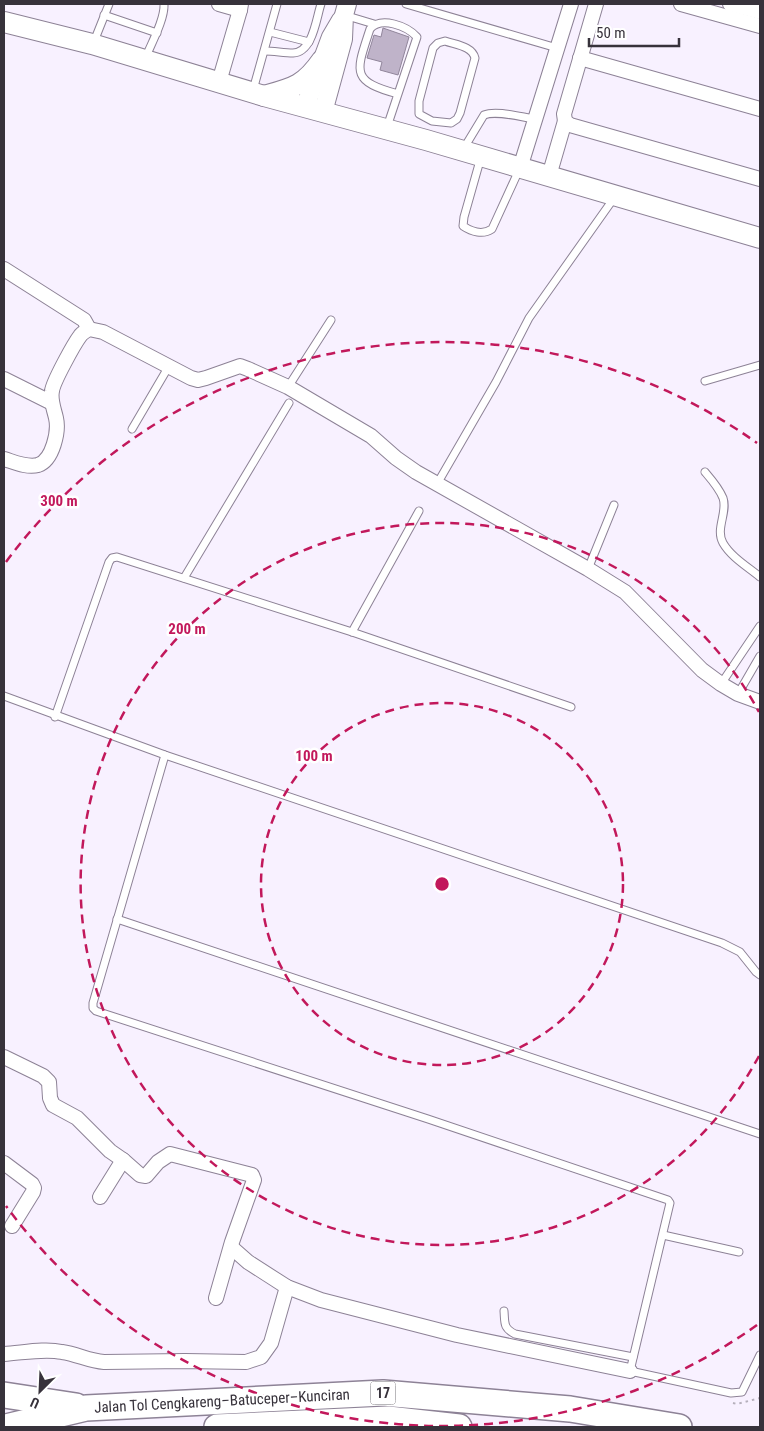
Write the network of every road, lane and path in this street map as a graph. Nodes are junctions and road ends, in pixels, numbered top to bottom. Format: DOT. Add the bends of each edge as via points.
graph roads {
  1 [pos="109,4"];
  2 [pos="164,4"];
  3 [pos="219,4"];
  4 [pos="277,4"];
  5 [pos="321,4"];
  6 [pos="406,4"];
  7 [pos="571,4"];
  8 [pos="596,4"];
  9 [pos="681,4"];
  10 [pos="730,4"];
  11 [pos="241,7"];
  12 [pos="346,9"];
  13 [pos="760,12"];
  14 [pos="104,15"];
  15 [pos="4,22"];
  16 [pos="374,24"];
  17 [pos="760,26"];
  18 [pos="270,32"];
  19 [pos="156,33"];
  20 [pos="309,42"];
  21 [pos="92,44"];
  22 [pos="557,48"];
  23 [pos="265,51"];
  24 [pos="580,58"];
  25 [pos="145,59"];
  26 [pos="322,60"];
  27 [pos="219,82"];
  28 [pos="258,94"];
  29 [pos="398,94"];
  30 [pos="314,109"];
  31 [pos="760,109"];
  32 [pos="535,119"];
  33 [pos="565,121"];
  34 [pos="386,128"];
  35 [pos="429,130"];
  36 [pos="462,150"];
  37 [pos="481,156"];
  38 [pos="520,168"];
  39 [pos="549,176"];
  40 [pos="760,180"];
  41 [pos="616,196"];
  42 [pos="760,238"];
  43 [pos="4,269"];
  44 [pos="331,320"];
  45 [pos="89,329"];
  46 [pos="760,365"];
  47 [pos="169,366"];
  48 [pos="4,379"];
  49 [pos="706,381"];
  50 [pos="288,387"];
  51 [pos="52,403"];
  52 [pos="289,403"];
  53 [pos="132,429"];
  54 [pos="4,459"];
  55 [pos="705,472"];
  56 [pos="438,484"];
  57 [pos="614,505"];
  58 [pos="419,511"];
  59 [pos="588,569"];
  60 [pos="760,577"];
  61 [pos="184,578"];
  62 [pos="760,626"];
  63 [pos="352,632"];
  64 [pos="760,656"];
  65 [pos="721,684"];
  66 [pos="738,694"];
  67 [pos="4,696"];
  68 [pos="760,702"];
  69 [pos="571,707"];
  70 [pos="56,717"];
  71 [pos="165,756"];
  72 [pos="117,919"];
  73 [pos="760,975"];
  74 [pos="4,1057"];
  75 [pos="760,1134"];
  76 [pos="123,1160"];
  77 [pos="4,1163"];
  78 [pos="100,1197"];
  79 [pos="12,1226"];
  80 [pos="663,1235"];
  81 [pos="231,1246"];
  82 [pos="739,1252"];
  83 [pos="287,1287"];
  84 [pos="216,1298"];
  85 [pos="504,1311"];
  86 [pos="4,1354"];
  87 [pos="760,1355"];
  88 [pos="633,1357"];
  89 [pos="630,1371"];
  90 [pos="4,1395"];
  91 [pos="86,1408"];
  92 [pos="6,1427"];
  93 [pos="217,1427"];
  94 [pos="459,1427"];
  95 [pos="679,1427"];
  1 -- 14 [label="lane"];
  2 -- 19 [label="lane"];
  3 -- 11 [label="street"];
  4 -- 18 [label="lane"];
  5 -- 20 [label="lane"];
  6 -- 22 [label="lane"];
  7 -- 22 [label="street"];
  8 -- 24 [label="street"];
  9 -- 17 [label="street"];
  10 -- 13 [label="street"];
  11 -- 27 [label="street"];
  12 -- 16 [label="lane"];
  12 -- 26 [label="street"];
  12 -- 30 [label="street" via="343,39"];
  14 -- 19 [label="lane"];
  14 -- 21 [label="lane"];
  15 -- 21 [label="main road"];
  16 -- 29 [label="lane" via="359,68 367,82 376,88"];
  16 -- 29 [label="lane" via="388,23 407,29 417,37"];
  18 -- 20 [label="lane"];
  18 -- 23 [label="lane"];
  19 -- 25 [label="lane"];
  20 -- 23 [label="lane" via="295,53"];
  21 -- 25 [label="main road"];
  22 -- 32 [label="street"];
  23 -- 28 [label="lane"];
  24 -- 31 [label="street"];
  24 -- 33 [label="street" via="564,114"];
  25 -- 27 [label="main road"];
  26 -- 28 [label="main road" via="302,83 285,90"];
  26 -- 30 [label="street"];
  27 -- 28 [label="main road"];
  28 -- 30 [label="main road"];
  29 -- 34 [label="lane"];
  30 -- 34 [label="main road"];
  32 -- 36 [label="lane" via="484,115"];
  32 -- 38 [label="street"];
  33 -- 39 [label="street"];
  33 -- 40 [label="street"];
  34 -- 35 [label="main road"];
  35 -- 35 [label="lane" via="420,114 418,101 433,48 445,41 469,48 475,58 460,114 452,123"];
  35 -- 36 [label="main road"];
  36 -- 37 [label="main road"];
  37 -- 38 [label="main road"];
  37 -- 38 [label="lane" via="464,217 463,226 468,229 487,232 492,228"];
  38 -- 39 [label="main road"];
  39 -- 41 [label="main road"];
  41 -- 42 [label="main road"];
  41 -- 56 [label="lane" via="529,318"];
  43 -- 45 [label="street" via="84,320"];
  44 -- 50 [label="lane"];
  45 -- 47 [label="street" via="103,332"];
  45 -- 51 [label="street" via="74,345 52,391"];
  46 -- 49 [label="lane"];
  47 -- 50 [label="street" via="198,380 240,366"];
  47 -- 53 [label="lane"];
  48 -- 51 [label="street"];
  50 -- 56 [label="street" via="371,436 396,458"];
  51 -- 54 [label="street" via="57,435 44,462 28,465"];
  52 -- 61 [label="lane"];
  55 -- 60 [label="lane" via="723,498 720,535 723,543"];
  56 -- 59 [label="street"];
  57 -- 59 [label="lane"];
  58 -- 63 [label="lane"];
  59 -- 65 [label="street" via="625,592 702,670"];
  61 -- 63 [label="lane"];
  61 -- 70 [label="lane" via="112,558"];
  62 -- 65 [label="lane"];
  63 -- 69 [label="lane"];
  64 -- 66 [label="lane"];
  65 -- 66 [label="street"];
  66 -- 68 [label="street"];
  67 -- 70 [label="lane"];
  70 -- 71 [label="lane"];
  71 -- 72 [label="lane"];
  71 -- 73 [label="lane" via="722,943 740,952"];
  72 -- 75 [label="lane"];
  72 -- 80 [label="lane" via="93,1003 96,1012 668,1200"];
  74 -- 76 [label="street" via="43,1076 49,1082 52,1105 77,1118"];
  76 -- 78 [label="street"];
  76 -- 81 [label="street" via="140,1175 146,1176 170,1154 252,1175 254,1180"];
  77 -- 79 [label="street" via="34,1188"];
  80 -- 82 [label="lane"];
  80 -- 88 [label="lane"];
  81 -- 83 [label="street" via="248,1262"];
  81 -- 84 [label="street"];
  83 -- 86 [label="street" via="271,1343 262,1357 246,1362 104,1362 62,1352"];
  83 -- 89 [label="street" via="321,1300 457,1335"];
  85 -- 88 [label="lane" via="505,1326 515,1334"];
  87 -- 89 [label="lane" via="742,1392 731,1393"];
  88 -- 89 [label="lane"];
  90 -- 91 [label="highway"];
  91 -- 92 [label="highway, Jalan Tol Cengkareng–Batuceper–Kunciran / 17"];
  91 -- 95 [label="highway, Jalan Tol Cengkareng–Batuceper–Kunciran / 17" via="383,1393 570,1409"];
  93 -- 94 [label="highway, Jalan Tol Cengkareng–Batuceper–Kunciran / 17" via="388,1418"];
}
